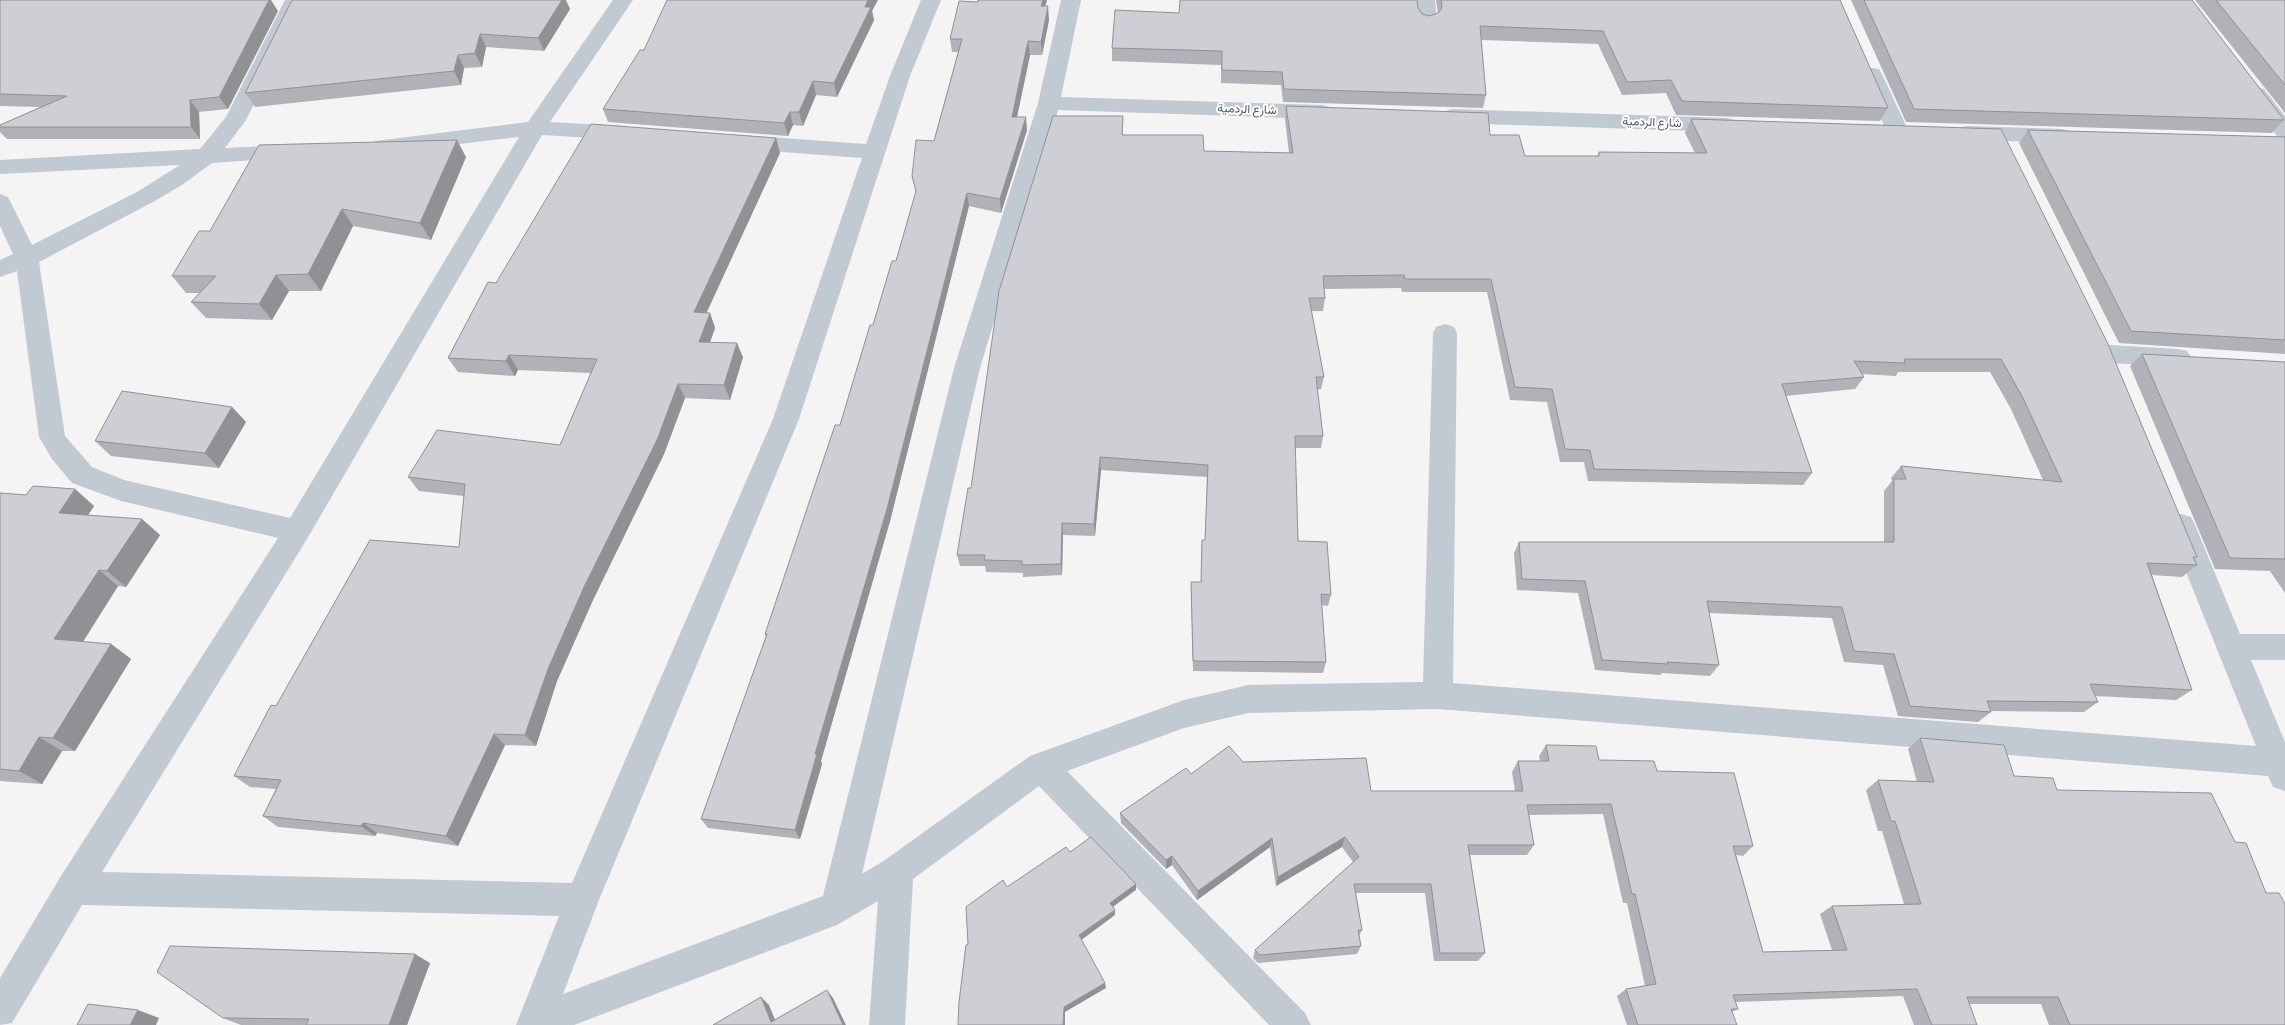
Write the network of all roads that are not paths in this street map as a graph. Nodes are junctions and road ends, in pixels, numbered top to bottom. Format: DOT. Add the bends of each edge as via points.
graph roads {
  1 [pos="295,0"];
  2 [pos="623,0"];
  3 [pos="932,0"];
  4 [pos="1071,0"];
  5 [pos="1425,0"];
  6 [pos="1427,22"];
  7 [pos="1863,52"];
  8 [pos="2243,77"];
  9 [pos="1049,103"];
  10 [pos="1338,112"];
  11 [pos="1428,115"];
  12 [pos="1747,125"];
  13 [pos="534,128"];
  14 [pos="1897,130"];
  15 [pos="2285,131"];
  16 [pos="1944,132"];
  17 [pos="647,134"];
  18 [pos="2000,134"];
  19 [pos="2079,136"];
  20 [pos="716,140"];
  21 [pos="360,148"];
  22 [pos="312,151"];
  23 [pos="874,152"];
  24 [pos="206,158"];
  25 [pos="2014,161"];
  26 [pos="0,167"];
  27 [pos="0,202"];
  28 [pos="27,258"];
  29 [pos="0,268"];
  30 [pos="1445,333"];
  31 [pos="2198,359"];
  32 [pos="2121,381"];
  33 [pos="2171,500"];
  34 [pos="297,531"];
  35 [pos="2231,647"];
  36 [pos="2285,647"];
  37 [pos="1438,695"];
  38 [pos="1041,766"];
  39 [pos="2281,770"];
  40 [pos="898,871"];
  41 [pos="73,888"];
  42 [pos="582,900"];
  43 [pos="837,908"];
  44 [pos="1,1007"];
  45 [pos="535,1024"];
  46 [pos="887,1025"];
  47 [pos="1293,1025"];
  1 -- 24 [label="street" via="235,120"];
  2 -- 13 [label="street"];
  3 -- 23 [label="street" via="900,76"];
  4 -- 9 [label="street"];
  5 -- 6 [label="street"];
  7 -- 14 [label="street"];
  8 -- 15 [label="street"];
  9 -- 10 [label="street, شارع الردمية"];
  9 -- 43 [label="street" via="967,368"];
  11 -- 12 [label="street, شارع الردمية"];
  13 -- 17 [label="street"];
  13 -- 21 [label="street"];
  13 -- 34 [label="street"];
  16 -- 18 [label="street"];
  18 -- 19 [label="street"];
  18 -- 25 [label="street"];
  20 -- 23 [label="street"];
  22 -- 24 [label="street"];
  23 -- 42 [label="street" via="786,419"];
  24 -- 26 [label="street"];
  24 -- 28 [label="street" via="174,180"];
  27 -- 28 [label="street"];
  28 -- 29 [label="street"];
  28 -- 34 [label="street" via="52,437 82,475 121,490"];
  30 -- 37 [label="street"];
  31 -- 32 [label="street" via="2106,345"];
  33 -- 35 [label="street"];
  34 -- 41 [label="street"];
  35 -- 36 [label="street"];
  35 -- 39 [label="street"];
  37 -- 38 [label="street" via="1248,699 1184,714"];
  37 -- 39 [label="street"];
  38 -- 40 [label="street"];
  38 -- 47 [label="street"];
  40 -- 43 [label="street"];
  40 -- 46 [label="street"];
  41 -- 42 [label="street"];
  41 -- 44 [label="street"];
  42 -- 45 [label="street"];
  43 -- 45 [label="street"];
}
